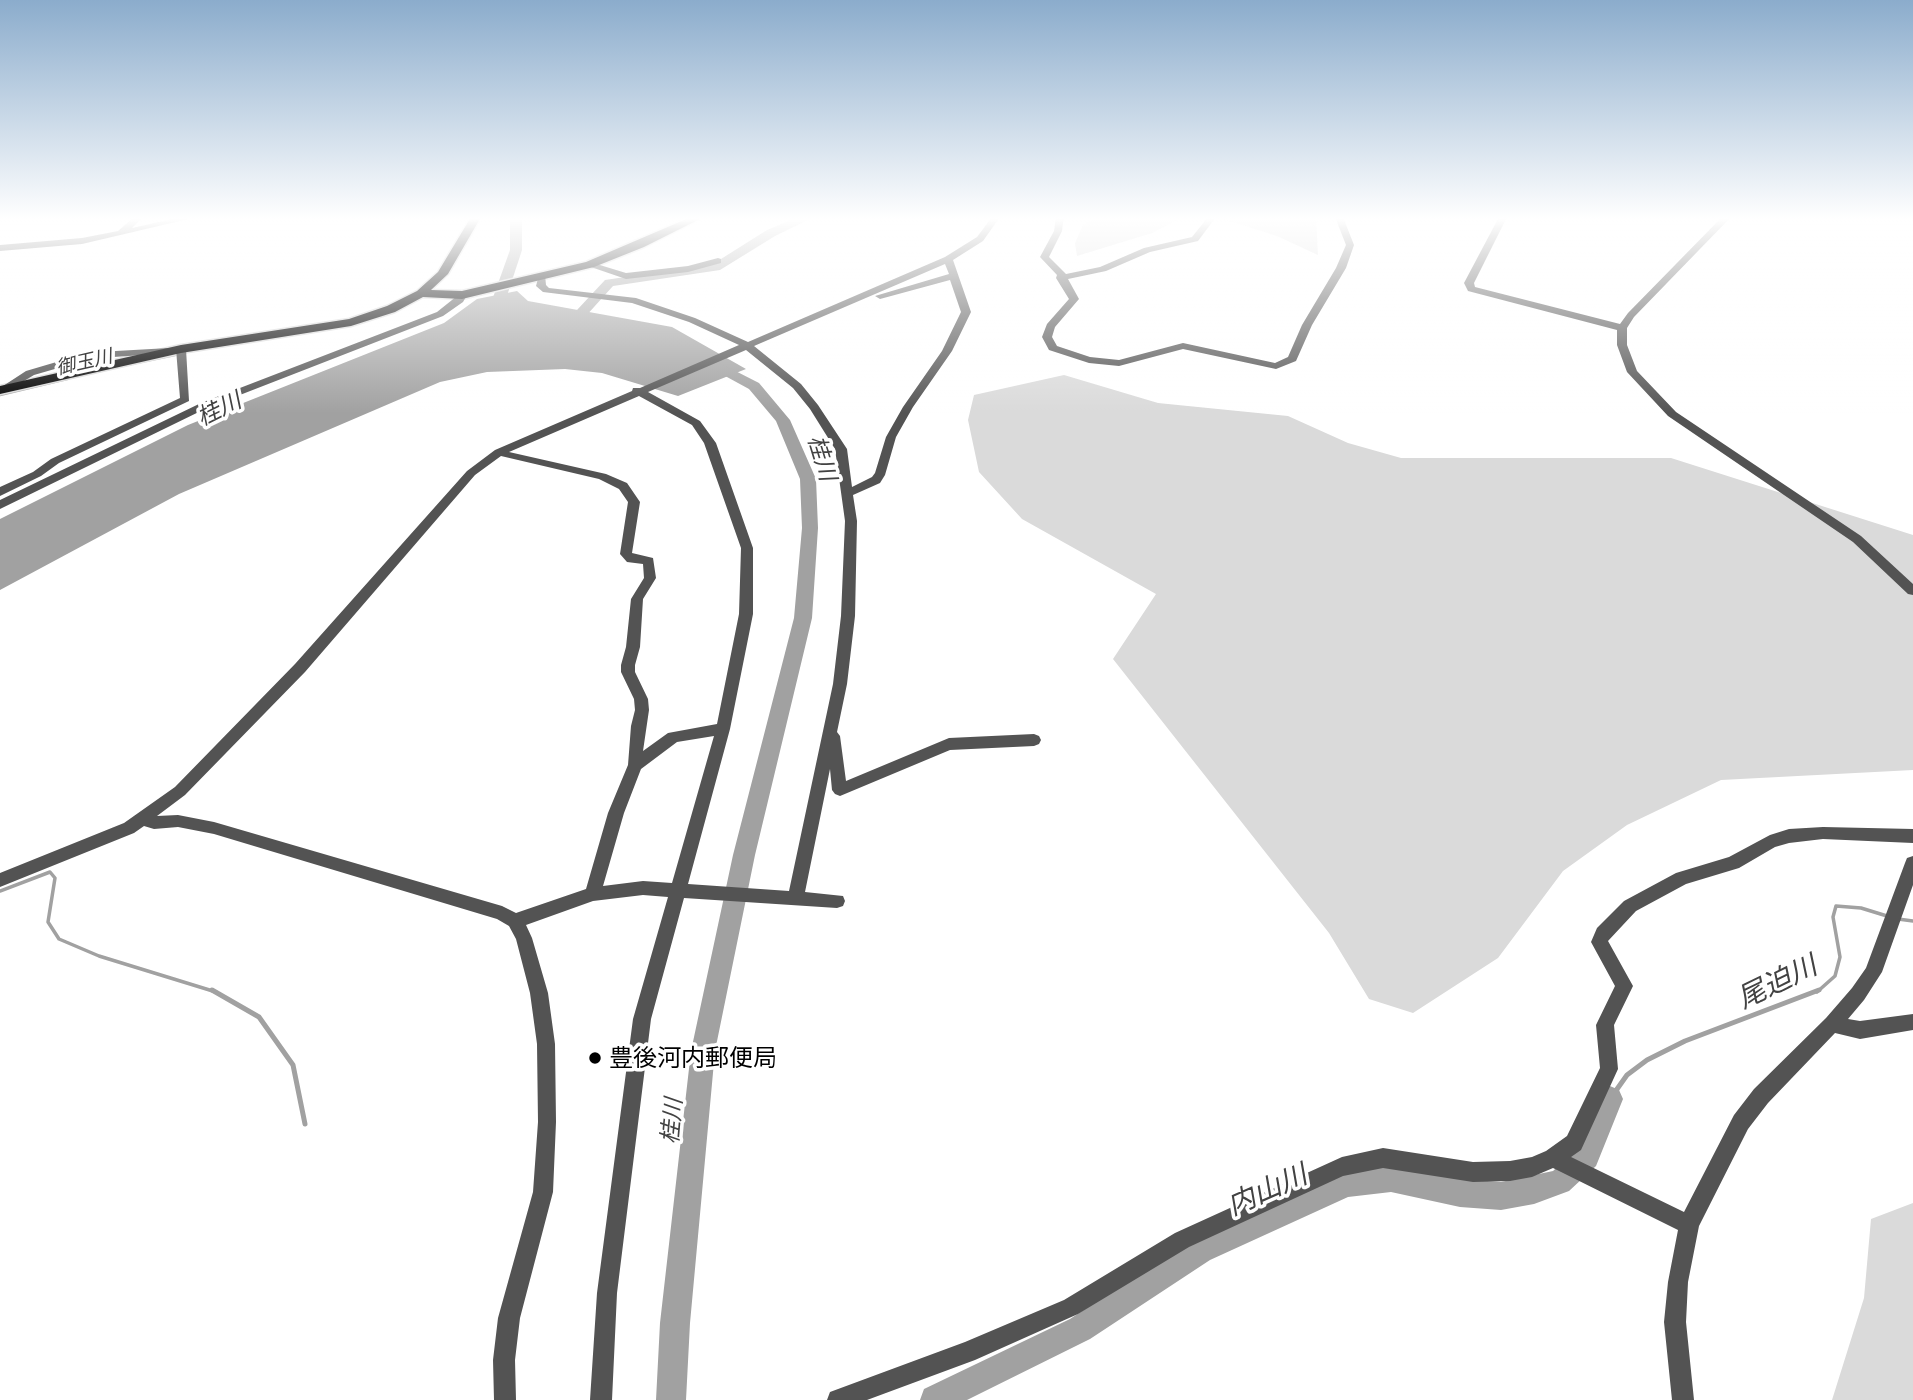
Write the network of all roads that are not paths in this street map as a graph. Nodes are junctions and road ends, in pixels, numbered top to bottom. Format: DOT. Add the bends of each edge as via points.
graph roads {
  1 [pos="432,282"];
  2 [pos="520,282"];
  3 [pos="540,282"];
  4 [pos="892,282"];
  5 [pos="927,282"];
  6 [pos="956,282"];
  7 [pos="1064,282"];
  8 [pos="1332,282"];
  9 [pos="1469,282"];
  10 [pos="1662,282"];
  11 [pos="421,293"];
  12 [pos="468,294"];
  13 [pos="845,302"];
  14 [pos="1622,328"];
  15 [pos="743,345"];
  16 [pos="175,350"];
  17 [pos="2,389"];
  18 [pos="639,390"];
  19 [pos="499,452"];
  20 [pos="0,492"];
  21 [pos="848,493"];
  22 [pos="0,505"];
  23 [pos="1913,591"];
  24 [pos="832,724"];
  25 [pos="723,730"];
  26 [pos="1034,740"];
  27 [pos="635,765"];
  28 [pos="144,819"];
  29 [pos="1913,836"];
  30 [pos="1913,863"];
  31 [pos="0,880"];
  32 [pos="681,890"];
  33 [pos="593,894"];
  34 [pos="793,897"];
  35 [pos="836,901"];
  36 [pos="516,921"];
  37 [pos="1913,1022"];
  38 [pos="1832,1024"];
  39 [pos="1553,1158"];
  40 [pos="1689,1226"];
  41 [pos="505,1400"];
  42 [pos="601,1400"];
  43 [pos="838,1400"];
  44 [pos="1683,1400"];
  1 -- 11 [label="main road"];
  2 -- 12 [label="main road"];
  3 -- 15 [label="street" via="546,290 596,293 662,309"];
  4 -- 13 [label="street"];
  5 -- 13 [label="street"];
  6 -- 21 [label="street" via="967,308 947,351 897,427 881,473"];
  7 -- 8 [label="street" via="1074,299 1048,331 1049,342 1059,351 1119,363 1183,346 1284,365 1292,359"];
  9 -- 14 [label="street" via="1471,289 1481,294"];
  10 -- 14 [label="street"];
  11 -- 12 [label="main road"];
  11 -- 16 [label="main road" via="351,322"];
  12 -- 22 [label="street" via="440,314 216,400"];
  13 -- 15 [label="street"];
  14 -- 23 [label="street" via="1622,345 1632,372 1656,400 1857,539"];
  15 -- 18 [label="street"];
  15 -- 21 [label="street" via="797,386 814,407 841,449"];
  16 -- 17 [label="main road"];
  16 -- 20 [label="street" via="185,398"];
  18 -- 19 [label="street"];
  18 -- 25 [label="street" via="674,408 704,432 720,464 747,548 746,614"];
  19 -- 27 [label="street" via="602,476 623,486 634,502 626,554 631,559 648,560 650,578 637,599 628,664 642,710"];
  19 -- 28 [label="street" via="471,473 291,678 195,777"];
  21 -- 24 [label="street" via="848,616"];
  24 -- 26 [label="street" via="840,790 949,744"];
  24 -- 34 [label="street"];
  25 -- 27 [label="street" via="673,737"];
  25 -- 32 [label="street"];
  27 -- 33 [label="street"];
  28 -- 31 [label="street" via="111,837"];
  28 -- 36 [label="street" via="215,828 502,913"];
  29 -- 39 [label="street" via="1789,836 1733,863 1682,878 1630,906 1599,942 1624,986 1605,1025 1609,1069 1574,1143"];
  30 -- 38 [label="street" via="1873,972"];
  32 -- 33 [label="street" via="643,888"];
  32 -- 34 [label="street"];
  32 -- 42 [label="street" via="642,1019 607,1293"];
  33 -- 36 [label="street"];
  34 -- 35 [label="street"];
  36 -- 41 [label="street" via="539,993 546,1044 547,1122 543,1192 509,1318"];
  37 -- 38 [label="street" via="1860,1030"];
  38 -- 40 [label="street" via="1783,1070 1741,1122"];
  39 -- 40 [label="street"];
  39 -- 43 [label="street" via="1510,1171 1474,1172 1383,1158 1342,1167 1182,1240 1071,1307"];
  40 -- 44 [label="street" via="1675,1322"];
}
